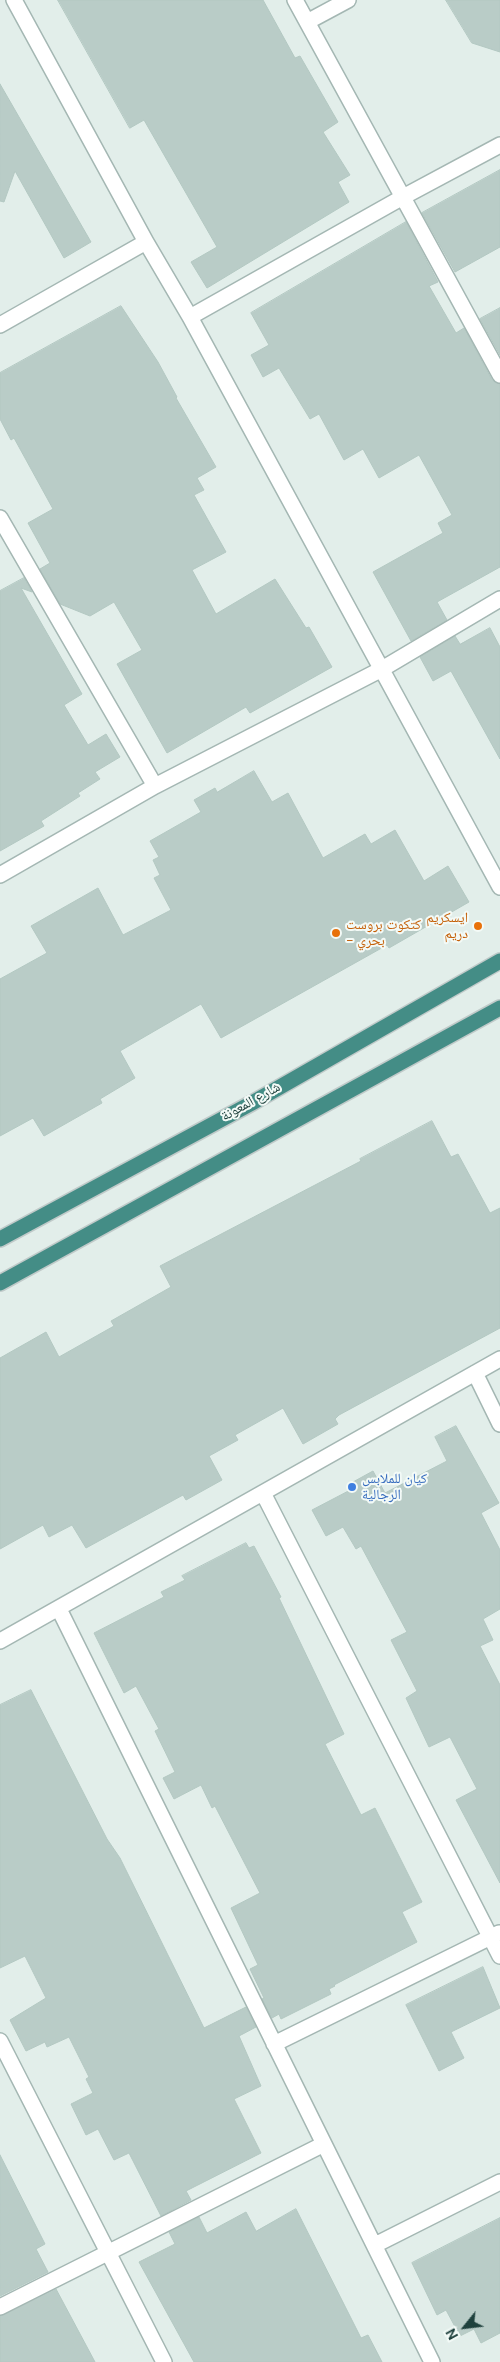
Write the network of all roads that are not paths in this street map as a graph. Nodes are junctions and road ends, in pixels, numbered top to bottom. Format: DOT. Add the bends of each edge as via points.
graph roads {
  1 [pos="14,0"];
  2 [pos="295,0"];
  3 [pos="348,0"];
  4 [pos="307,22"];
  5 [pos="500,145"];
  6 [pos="403,197"];
  7 [pos="146,242"];
  8 [pos="190,317"];
  9 [pos="0,326"];
  10 [pos="500,375"];
  11 [pos="0,518"];
  12 [pos="500,599"];
  13 [pos="382,669"];
  14 [pos="155,786"];
  15 [pos="0,875"];
  16 [pos="500,887"];
  17 [pos="500,961"];
  18 [pos="500,1008"];
  19 [pos="0,1239"];
  20 [pos="0,1283"];
  21 [pos="500,1359"];
  22 [pos="476,1373"];
  23 [pos="500,1424"];
  24 [pos="263,1493"];
  25 [pos="59,1609"];
  26 [pos="0,1641"];
  27 [pos="495,1934"];
  28 [pos="500,1956"];
  29 [pos="0,2041"];
  30 [pos="274,2044"];
  31 [pos="324,2144"];
  32 [pos="500,2182"];
  33 [pos="375,2245"];
  34 [pos="108,2252"];
  35 [pos="0,2307"];
  36 [pos="164,2362"];
  37 [pos="432,2362"];
  1 -- 7 [label="street"];
  2 -- 4 [label="street"];
  3 -- 4 [label="street"];
  4 -- 6 [label="street"];
  5 -- 6 [label="street"];
  6 -- 8 [label="street"];
  6 -- 10 [label="street"];
  7 -- 8 [label="street"];
  7 -- 9 [label="street"];
  8 -- 13 [label="street"];
  11 -- 14 [label="street"];
  12 -- 13 [label="street"];
  13 -- 14 [label="street"];
  13 -- 16 [label="street"];
  14 -- 15 [label="street"];
  17 -- 19 [label="highway, شارع المعونة" via="252,1103"];
  18 -- 20 [label="highway"];
  21 -- 22 [label="street"];
  22 -- 23 [label="street"];
  22 -- 24 [label="street"];
  24 -- 25 [label="street"];
  24 -- 27 [label="street"];
  25 -- 26 [label="street"];
  25 -- 30 [label="street"];
  27 -- 28 [label="street"];
  27 -- 30 [label="street"];
  29 -- 34 [label="street"];
  30 -- 31 [label="street"];
  31 -- 33 [label="street"];
  31 -- 34 [label="street"];
  32 -- 33 [label="street"];
  33 -- 37 [label="street"];
  34 -- 35 [label="street"];
  34 -- 36 [label="street"];
}
